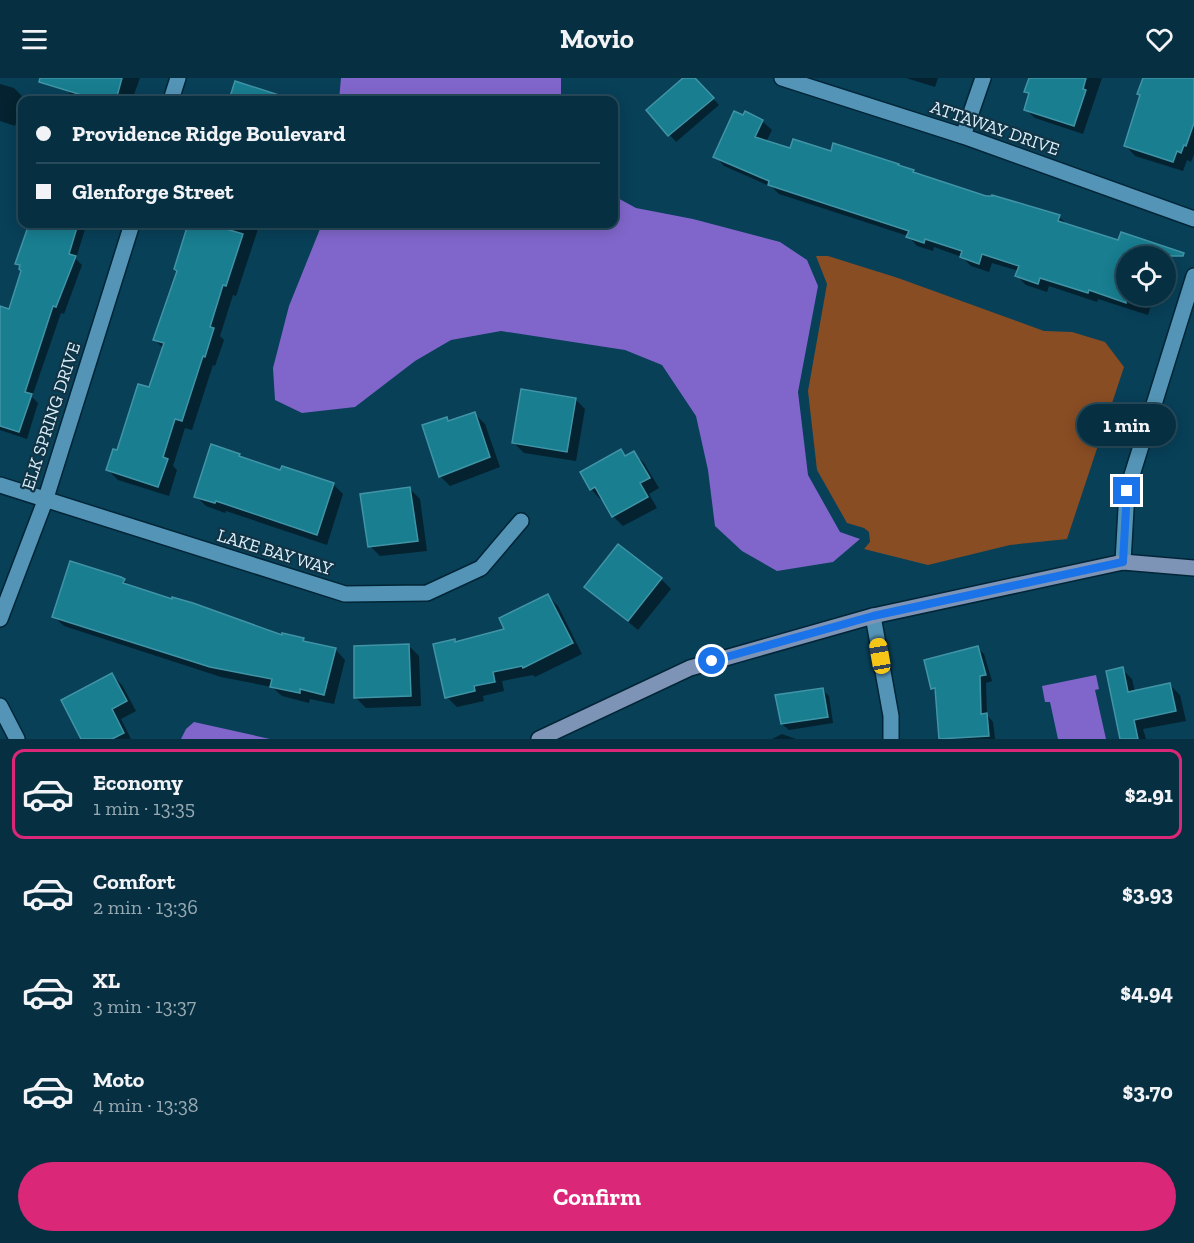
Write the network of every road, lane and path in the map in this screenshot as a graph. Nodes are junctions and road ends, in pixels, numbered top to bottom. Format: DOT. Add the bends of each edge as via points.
graph roads {
  1 [pos="178,78"];
  2 [pos="782,78"];
  3 [pos="982,78"];
  4 [pos="172,96"];
  5 [pos="963,136"];
  6 [pos="1194,219"];
  7 [pos="131,228"];
  8 [pos="1194,276"];
  9 [pos="0,485"];
  10 [pos="45,501"];
  11 [pos="521,521"];
  12 [pos="1123,562"];
  13 [pos="1194,568"];
  14 [pos="873,616"];
  15 [pos="0,619"];
  16 [pos="0,706"];
  17 [pos="16,739"];
  18 [pos="539,739"];
  19 [pos="891,739"];
  1 -- 4 [label="street"];
  2 -- 5 [label="street, ATTAWAY DRIVE"];
  3 -- 5 [label="street"];
  5 -- 6 [label="street, ATTAWAY DRIVE"];
  7 -- 10 [label="street, ELK SPRING DRIVE"];
  8 -- 12 [label="street" via="1127,491"];
  9 -- 10 [label="street, LAKE BAY WAY"];
  10 -- 11 [label="street, LAKE BAY WAY" via="345,594 427,593 481,568"];
  10 -- 15 [label="street, ELK SPRING DRIVE"];
  12 -- 13 [label="street"];
  12 -- 14 [label="street"];
  14 -- 18 [label="street" via="690,668"];
  14 -- 19 [label="street" via="891,716"];
  16 -- 17 [label="street"];
}
